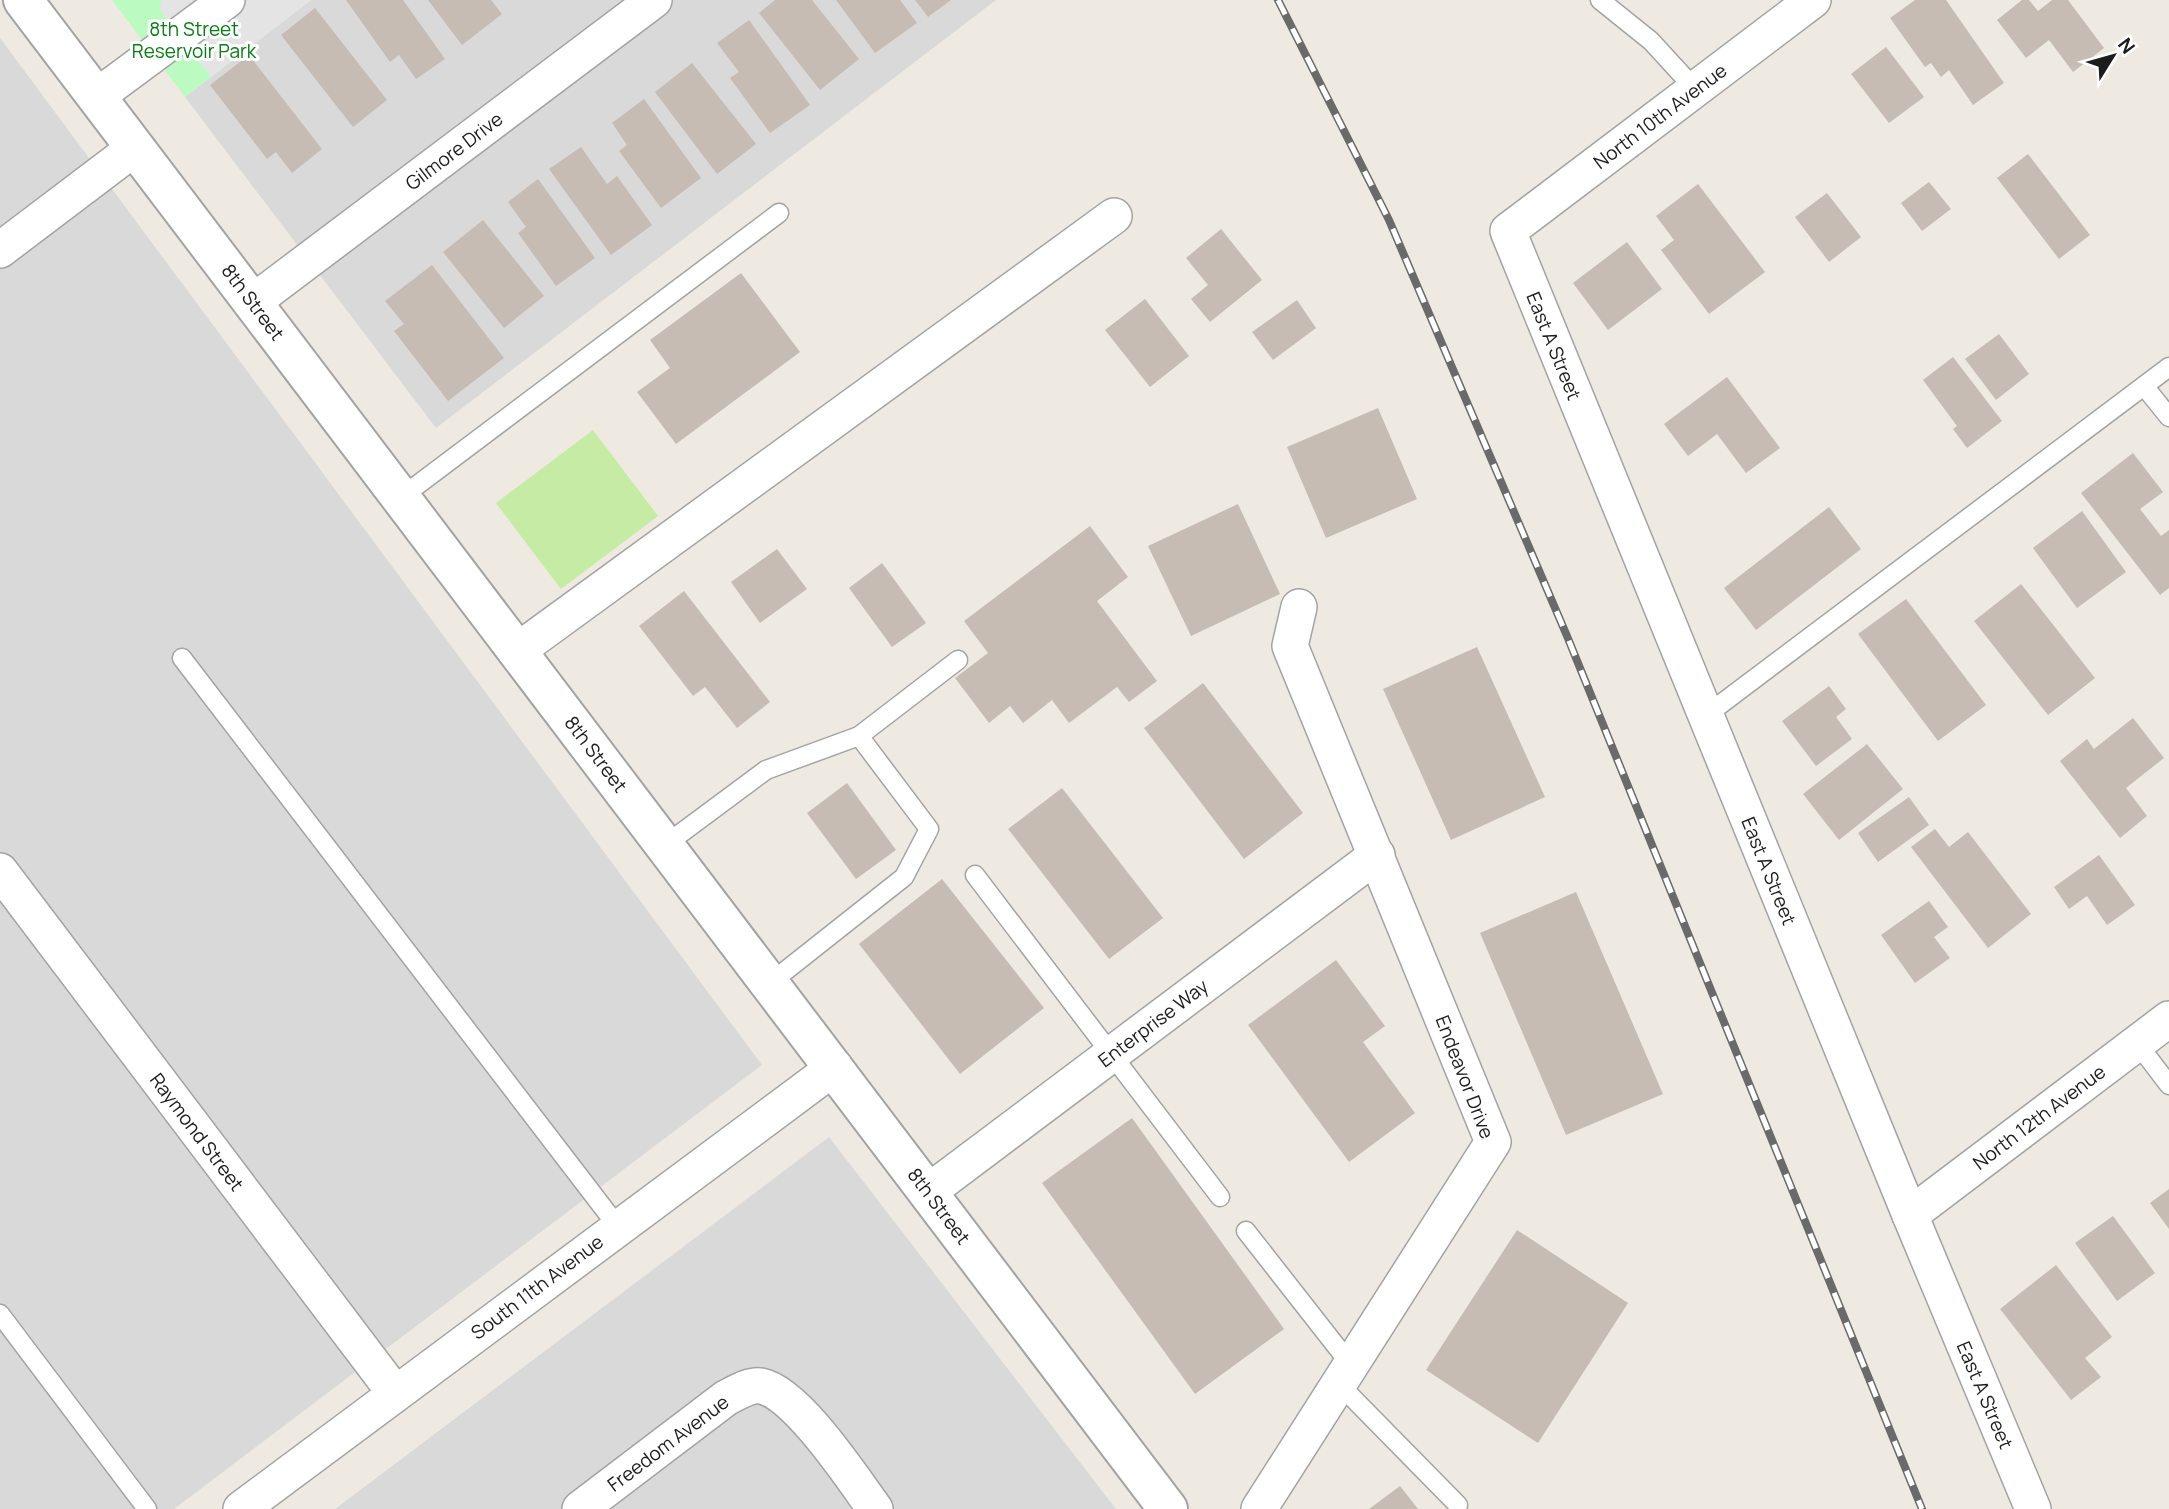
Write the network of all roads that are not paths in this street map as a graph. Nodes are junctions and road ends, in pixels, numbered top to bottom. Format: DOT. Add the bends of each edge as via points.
graph roads {
  1 [pos="23,0"];
  2 [pos="227,0"];
  3 [pos="654,0"];
  4 [pos="1600,0"];
  5 [pos="1813,0"];
  6 [pos="1695,89"];
  7 [pos="96,97"];
  8 [pos="135,147"];
  9 [pos="779,213"];
  10 [pos="1114,216"];
  11 [pos="1508,231"];
  12 [pos="0,250"];
  13 [pos="253,302"];
  14 [pos="2169,367"];
  15 [pos="2144,386"];
  16 [pos="2169,417"];
  17 [pos="400,498"];
  18 [pos="1299,607"];
  19 [pos="517,651"];
  20 [pos="183,658"];
  21 [pos="958,660"];
  22 [pos="1706,716"];
  23 [pos="859,736"];
  24 [pos="665,845"];
  25 [pos="1377,855"];
  26 [pos="0,871"];
  27 [pos="975,875"];
  28 [pos="771,983"];
  29 [pos="2169,1019"];
  30 [pos="2137,1043"];
  31 [pos="1111,1054"];
  32 [pos="835,1067"];
  33 [pos="2169,1085"];
  34 [pos="928,1192"];
  35 [pos="1220,1197"];
  36 [pos="1910,1215"];
  37 [pos="618,1227"];
  38 [pos="1246,1231"];
  39 [pos="0,1314"];
  40 [pos="1345,1375"];
  41 [pos="395,1393"];
  42 [pos="1458,1505"];
  43 [pos="147,1509"];
  44 [pos="240,1509"];
  45 [pos="580,1509"];
  46 [pos="876,1509"];
  47 [pos="1168,1509"];
  48 [pos="1259,1509"];
  49 [pos="2033,1509"];
  1 -- 7 [label="street, 8th Street"];
  2 -- 7 [label="street"];
  3 -- 13 [label="street, Gilmore Drive"];
  4 -- 6 [label="lane" via="1651,41"];
  5 -- 6 [label="street, North 10th Avenue"];
  6 -- 11 [label="street, North 10th Avenue"];
  7 -- 8 [label="street, 8th Street"];
  8 -- 12 [label="street"];
  8 -- 13 [label="street, 8th Street"];
  9 -- 17 [label="lane"];
  10 -- 19 [label="street"];
  11 -- 22 [label="street, East A Street"];
  13 -- 17 [label="street, 8th Street"];
  14 -- 15 [label="lane"];
  15 -- 16 [label="lane"];
  15 -- 22 [label="lane"];
  17 -- 19 [label="street, 8th Street"];
  18 -- 25 [label="street, Endeavor Drive" via="1290,646"];
  19 -- 24 [label="street, 8th Street"];
  20 -- 37 [label="lane"];
  21 -- 23 [label="lane"];
  22 -- 36 [label="street, East A Street"];
  23 -- 24 [label="lane" via="766,770"];
  23 -- 28 [label="lane" via="929,828 904,877"];
  24 -- 28 [label="street, 8th Street"];
  25 -- 31 [label="street, Enterprise Way"];
  25 -- 40 [label="street, Endeavor Drive" via="1493,1142"];
  26 -- 41 [label="street, Raymond Street"];
  27 -- 31 [label="lane"];
  28 -- 32 [label="street, 8th Street"];
  29 -- 30 [label="street, North 12th Avenue"];
  30 -- 33 [label="lane"];
  30 -- 36 [label="street, North 12th Avenue"];
  31 -- 34 [label="street, Enterprise Way"];
  31 -- 35 [label="lane"];
  32 -- 34 [label="street, 8th Street"];
  32 -- 37 [label="street, South 11th Avenue"];
  34 -- 47 [label="street, 8th Street"];
  36 -- 49 [label="street, East A Street"];
  37 -- 41 [label="street, South 11th Avenue"];
  38 -- 40 [label="lane"];
  39 -- 43 [label="lane"];
  40 -- 42 [label="lane"];
  40 -- 48 [label="street, Endeavor Drive"];
  41 -- 44 [label="street, South 11th Avenue"];
  45 -- 46 [label="street, Freedom Avenue" via="726,1398 761,1386 803,1415"];
}
